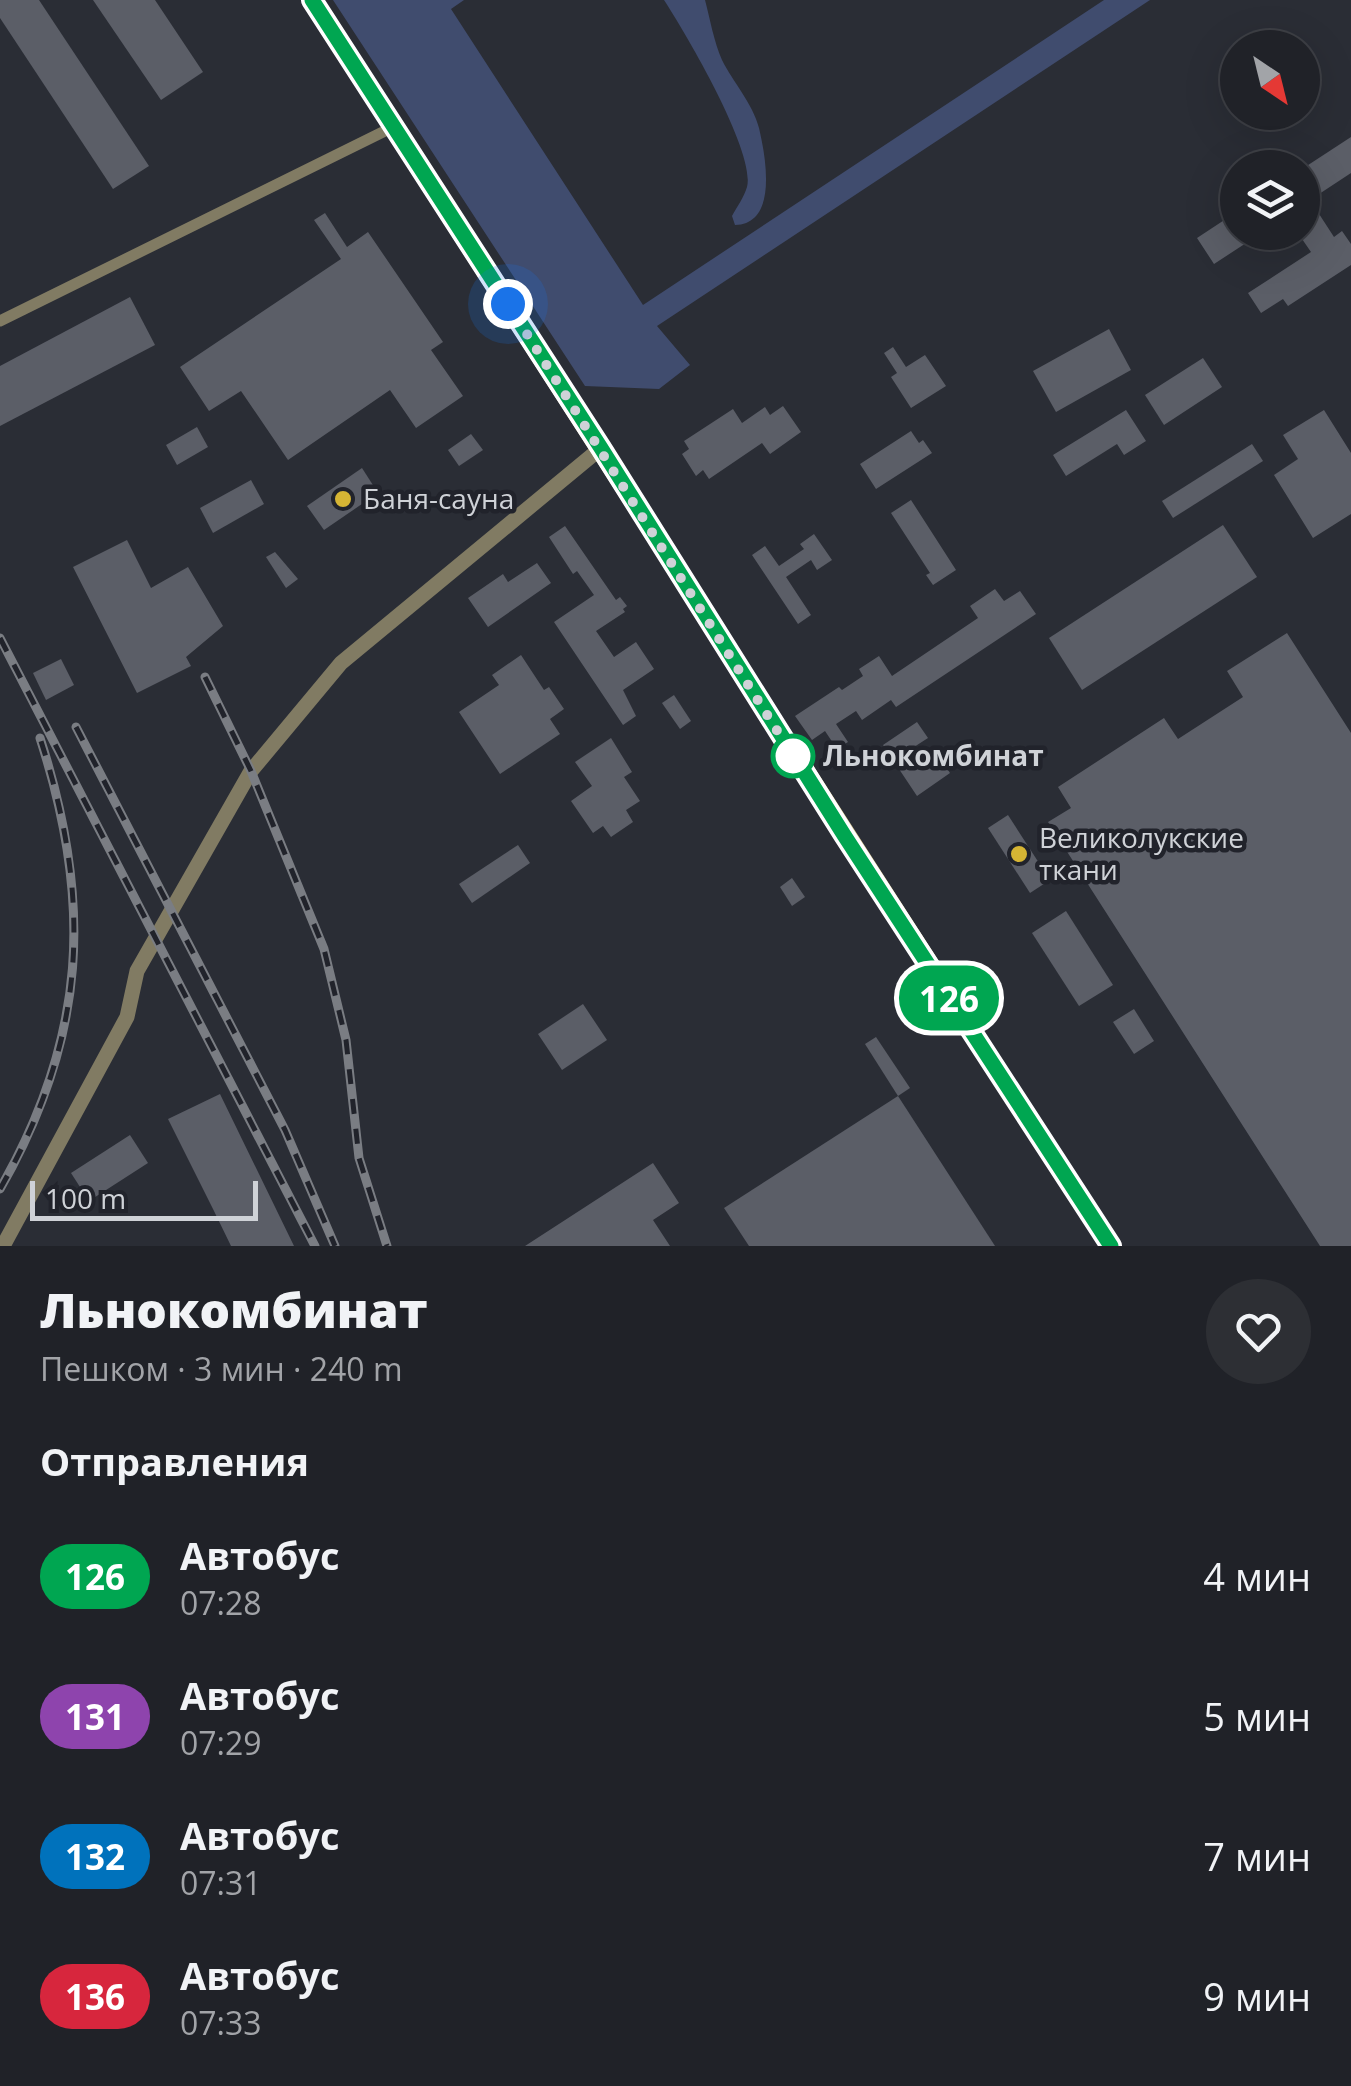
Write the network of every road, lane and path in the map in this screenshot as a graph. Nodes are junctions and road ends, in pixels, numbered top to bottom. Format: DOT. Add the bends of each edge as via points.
graph roads {
  1 [pos="311,0"];
  2 [pos="393,127"];
  3 [pos="0,321"];
  4 [pos="601,448"];
  5 [pos="2,1246"];
  6 [pos="1111,1246"];
  1 -- 2 [label="main road"];
  2 -- 3 [label="street"];
  2 -- 4 [label="main road"];
  4 -- 5 [label="street" via="341,663 251,771 138,972 127,1017"];
  4 -- 6 [label="main road"];
}
